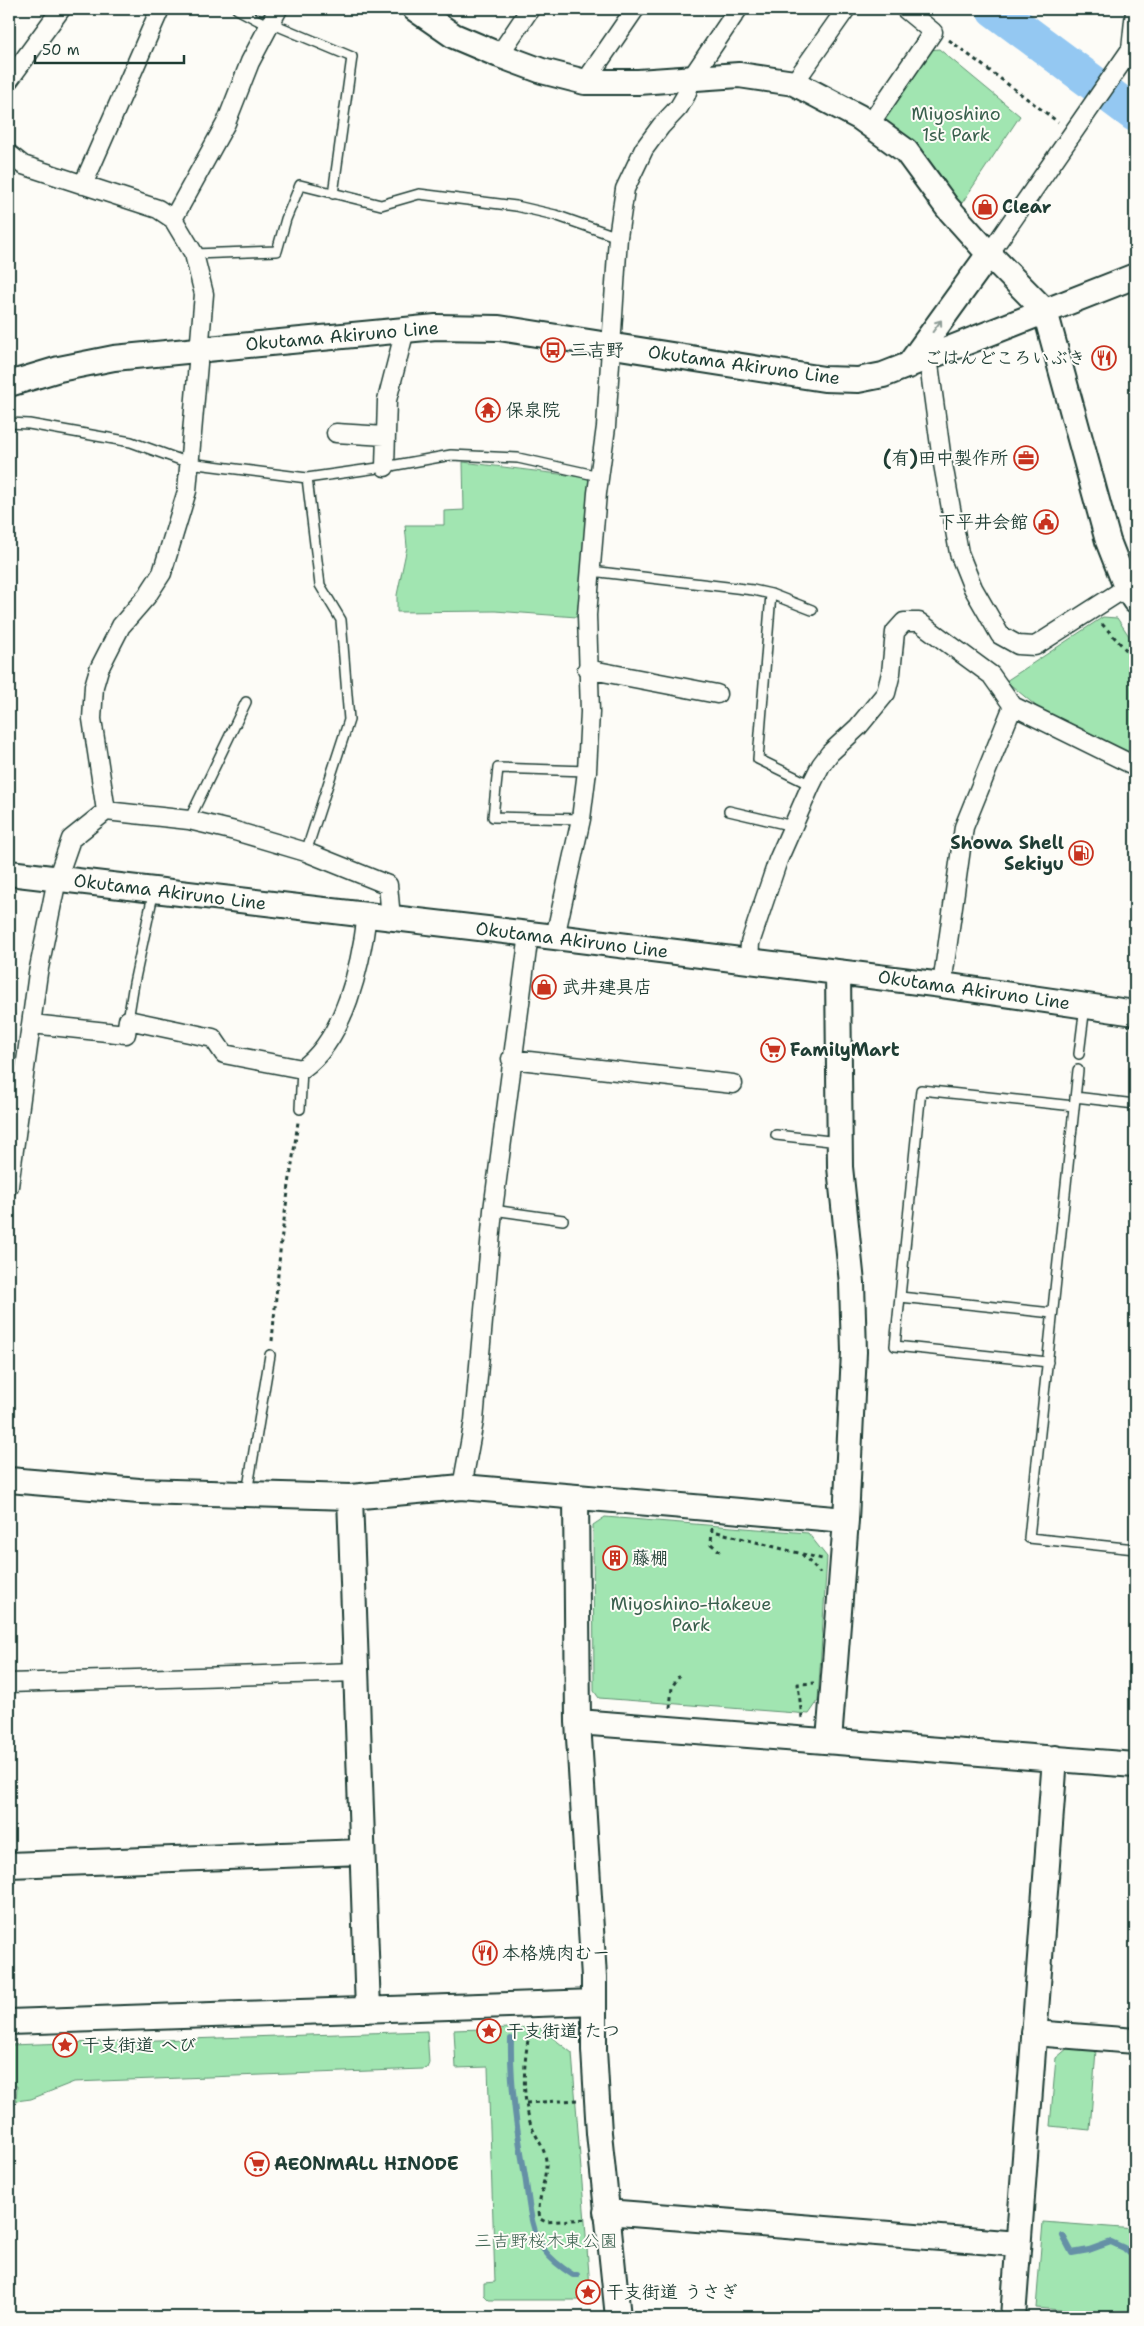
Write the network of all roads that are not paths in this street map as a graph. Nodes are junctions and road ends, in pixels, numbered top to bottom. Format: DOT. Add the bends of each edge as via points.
graph roads {
  1 [pos="61,9"];
  2 [pos="160,9"];
  3 [pos="237,9"];
  4 [pos="278,9"];
  5 [pos="530,9"];
  6 [pos="635,9"];
  7 [pos="738,9"];
  8 [pos="846,9"];
  9 [pos="905,9"];
  10 [pos="417,10"];
  11 [pos="1135,11"];
  12 [pos="270,26"];
  13 [pos="1131,51"];
  14 [pos="499,55"];
  15 [pos="692,77"];
  16 [pos="9,80"];
  17 [pos="584,82"];
  18 [pos="794,83"];
  19 [pos="870,124"];
  20 [pos="9,154"];
  21 [pos="83,185"];
  22 [pos="333,194"];
  23 [pos="173,219"];
  24 [pos="618,237"];
  25 [pos="194,254"];
  26 [pos="989,254"];
  27 [pos="1134,278"];
  28 [pos="1045,311"];
  29 [pos="405,330"];
  30 [pos="612,345"];
  31 [pos="200,349"];
  32 [pos="918,362"];
  33 [pos="9,384"];
  34 [pos="9,423"];
  35 [pos="336,433"];
  36 [pos="385,436"];
  37 [pos="189,463"];
  38 [pos="385,467"];
  39 [pos="600,476"];
  40 [pos="307,478"];
  41 [pos="590,571"];
  42 [pos="1132,590"];
  43 [pos="771,594"];
  44 [pos="812,610"];
  45 [pos="587,669"];
  46 [pos="717,694"];
  47 [pos="246,702"];
  48 [pos="1013,706"];
  49 [pos="1135,766"];
  50 [pos="586,771"];
  51 [pos="811,785"];
  52 [pos="106,811"];
  53 [pos="729,811"];
  54 [pos="581,819"];
  55 [pos="189,820"];
  56 [pos="793,826"];
  57 [pos="306,852"];
  58 [pos="9,873"];
  59 [pos="57,879"];
  60 [pos="154,890"];
  61 [pos="367,915"];
  62 [pos="391,918"];
  63 [pos="529,934"];
  64 [pos="555,937"];
  65 [pos="749,961"];
  66 [pos="838,972"];
  67 [pos="942,985"];
  68 [pos="1084,1006"];
  69 [pos="1135,1012"];
  70 [pos="128,1020"];
  71 [pos="32,1024"];
  72 [pos="1080,1054"];
  73 [pos="511,1059"];
  74 [pos="302,1068"];
  75 [pos="1078,1070"];
  76 [pos="733,1084"];
  77 [pos="1074,1102"];
  78 [pos="1135,1104"];
  79 [pos="300,1109"];
  80 [pos="776,1135"];
  81 [pos="839,1142"];
  82 [pos="9,1186"];
  83 [pos="493,1210"];
  84 [pos="563,1220"];
  85 [pos="900,1297"];
  86 [pos="1052,1313"];
  87 [pos="270,1355"];
  88 [pos="1048,1362"];
  89 [pos="9,1480"];
  90 [pos="462,1487"];
  91 [pos="246,1494"];
  92 [pos="350,1497"];
  93 [pos="576,1497"];
  94 [pos="846,1520"];
  95 [pos="1135,1549"];
  96 [pos="356,1672"];
  97 [pos="9,1683"];
  98 [pos="578,1722"];
  99 [pos="829,1741"];
  100 [pos="1055,1758"];
  101 [pos="1135,1764"];
  102 [pos="362,1852"];
  103 [pos="9,1864"];
  104 [pos="594,2002"];
  105 [pos="368,2010"];
  106 [pos="9,2022"];
  107 [pos="1034,2033"];
  108 [pos="1135,2041"];
  109 [pos="597,2215"];
  110 [pos="1018,2244"];
  111 [pos="618,2317"];
  112 [pos="1013,2317"];
  1 -- 16 [label="street"];
  2 -- 21 [label="street"];
  3 -- 12 [label="lane"];
  4 -- 12 [label="street"];
  5 -- 14 [label="street"];
  6 -- 17 [label="street"];
  7 -- 15 [label="street"];
  8 -- 18 [label="street"];
  9 -- 19 [label="street" via="933,32"];
  10 -- 14 [label="street" via="454,36"];
  11 -- 13 [label="street"];
  12 -- 22 [label="lane" via="278,26 352,57"];
  12 -- 23 [label="street" via="250,62 226,123"];
  13 -- 26 [label="street"];
  14 -- 17 [label="street"];
  15 -- 17 [label="street"];
  15 -- 18 [label="street" via="739,75"];
  15 -- 24 [label="street" via="686,95 644,149 635,167 625,189"];
  18 -- 19 [label="street"];
  19 -- 26 [label="street" via="906,151 947,208"];
  20 -- 21 [label="street" via="23,165"];
  21 -- 23 [label="street" via="158,209"];
  22 -- 24 [label="lane" via="381,205 419,194 516,206 555,215"];
  22 -- 25 [label="lane" via="300,185 277,252"];
  23 -- 25 [label="street"];
  24 -- 30 [label="street"];
  25 -- 31 [label="street" via="204,294"];
  26 -- 28 [label="street"];
  32 -- 26 [label="street, one-way"];
  27 -- 28 [label="street, Okutama Akiruno Line"];
  28 -- 32 [label="street, Okutama Akiruno Line"];
  28 -- 42 [label="street" via="1108,541"];
  29 -- 30 [label="street, Okutama Akiruno Line" via="499,328"];
  29 -- 31 [label="street, Okutama Akiruno Line"];
  29 -- 36 [label="street" via="387,400"];
  30 -- 32 [label="street, Okutama Akiruno Line" via="839,381 858,380"];
  30 -- 39 [label="street"];
  31 -- 33 [label="street, Okutama Akiruno Line" via="114,358 59,369"];
  31 -- 37 [label="street"];
  32 -- 42 [label="street" via="941,453 959,553 973,588 1000,635 1018,645 1035,646"];
  34 -- 37 [label="lane" via="131,442"];
  35 -- 36 [label="street"];
  36 -- 38 [label="street"];
  37 -- 40 [label="lane"];
  37 -- 52 [label="street" via="187,491 162,573 121,626 94,686 92,719"];
  38 -- 39 [label="lane" via="451,455 508,457"];
  38 -- 40 [label="lane"];
  39 -- 41 [label="street"];
  40 -- 57 [label="lane" via="320,585 341,620 349,720"];
  41 -- 43 [label="lane"];
  41 -- 45 [label="street"];
  43 -- 44 [label="lane"];
  43 -- 51 [label="lane" via="758,759"];
  45 -- 46 [label="street"];
  45 -- 50 [label="street" via="590,712"];
  47 -- 55 [label="lane"];
  48 -- 49 [label="street"];
  48 -- 51 [label="street" via="991,676 919,622 904,622 895,632 886,693 820,765"];
  48 -- 67 [label="street" via="964,827"];
  50 -- 54 [label="street"];
  50 -- 54 [label="lane" via="498,768 493,817"];
  51 -- 56 [label="street"];
  52 -- 55 [label="street"];
  52 -- 59 [label="street" via="71,839"];
  53 -- 56 [label="lane"];
  54 -- 64 [label="street"];
  55 -- 57 [label="street"];
  56 -- 65 [label="street" via="750,943"];
  57 -- 62 [label="street" via="388,885"];
  58 -- 59 [label="street, Okutama Akiruno Line"];
  59 -- 60 [label="street, Okutama Akiruno Line"];
  59 -- 71 [label="street" via="38,973"];
  60 -- 61 [label="street, Okutama Akiruno Line"];
  60 -- 70 [label="lane"];
  61 -- 62 [label="street, Okutama Akiruno Line"];
  61 -- 74 [label="street" via="364,940 337,1027 313,1061"];
  62 -- 63 [label="street, Okutama Akiruno Line"];
  63 -- 64 [label="street, Okutama Akiruno Line"];
  63 -- 73 [label="street"];
  64 -- 65 [label="street, Okutama Akiruno Line"];
  65 -- 66 [label="street, Okutama Akiruno Line"];
  66 -- 67 [label="street, Okutama Akiruno Line"];
  66 -- 81 [label="street"];
  67 -- 68 [label="street, Okutama Akiruno Line"];
  68 -- 69 [label="street, Okutama Akiruno Line"];
  68 -- 72 [label="lane"];
  70 -- 71 [label="street" via="126,1034"];
  70 -- 74 [label="street" via="214,1038 224,1054"];
  71 -- 82 [label="street"];
  73 -- 76 [label="street"];
  73 -- 83 [label="street"];
  74 -- 79 [label="lane"];
  75 -- 77 [label="lane"];
  77 -- 78 [label="lane"];
  77 -- 85 [label="lane" via="921,1090"];
  77 -- 86 [label="lane"];
  80 -- 81 [label="lane"];
  81 -- 94 [label="street" via="852,1283 854,1352"];
  83 -- 84 [label="lane"];
  83 -- 90 [label="street" via="474,1421"];
  85 -- 86 [label="lane"];
  85 -- 88 [label="lane" via="894,1346"];
  86 -- 88 [label="lane"];
  87 -- 91 [label="lane"];
  88 -- 95 [label="lane" via="1029,1538"];
  89 -- 91 [label="street"];
  90 -- 92 [label="street"];
  90 -- 93 [label="street"];
  91 -- 92 [label="street"];
  92 -- 96 [label="street"];
  93 -- 94 [label="street"];
  93 -- 98 [label="street"];
  94 -- 99 [label="street"];
  96 -- 97 [label="street"];
  96 -- 102 [label="street"];
  98 -- 99 [label="street"];
  98 -- 104 [label="street"];
  99 -- 100 [label="street"];
  100 -- 101 [label="street"];
  100 -- 107 [label="street"];
  102 -- 103 [label="street"];
  102 -- 105 [label="street"];
  104 -- 105 [label="street"];
  104 -- 109 [label="street"];
  105 -- 106 [label="street"];
  107 -- 108 [label="street"];
  107 -- 110 [label="street"];
  109 -- 110 [label="street"];
  109 -- 111 [label="street"];
  110 -- 112 [label="street"];
}
